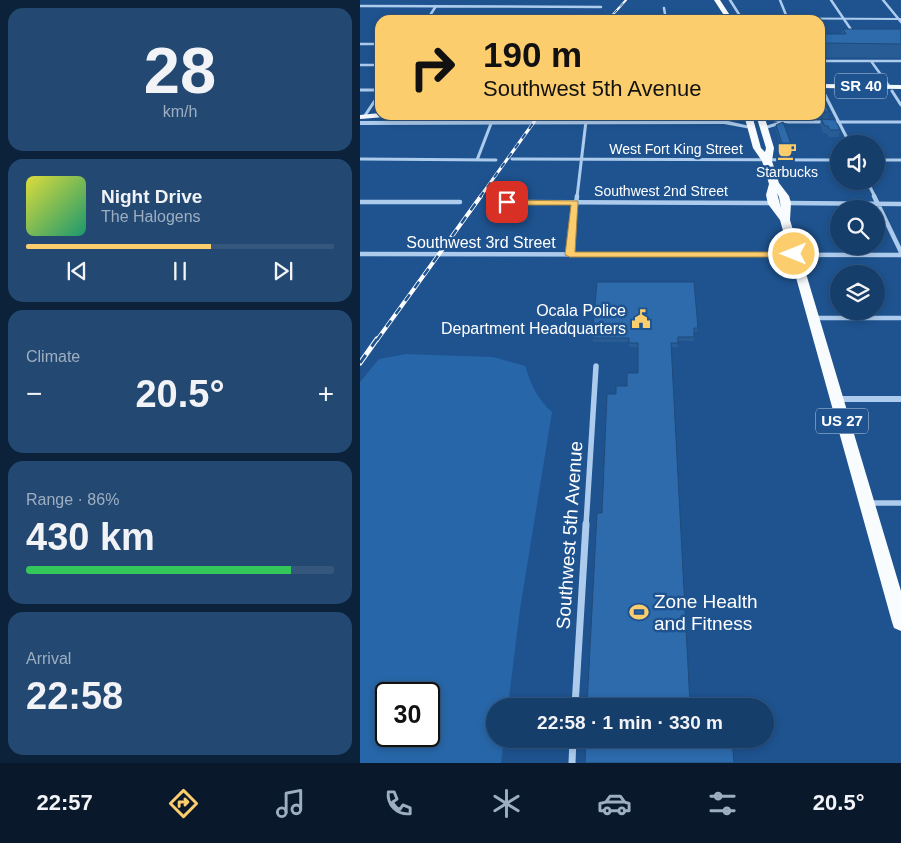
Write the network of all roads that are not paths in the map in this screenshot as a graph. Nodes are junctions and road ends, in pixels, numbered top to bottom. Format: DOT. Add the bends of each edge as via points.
graph roads {
  1 [pos="417,0"];
  2 [pos="510,0"];
  3 [pos="711,0"];
  4 [pos="717,0"];
  5 [pos="730,0"];
  6 [pos="780,0"];
  7 [pos="831,0"];
  8 [pos="883,0"];
  9 [pos="360,6"];
  10 [pos="413,6"];
  11 [pos="436,6"];
  12 [pos="508,7"];
  13 [pos="601,7"];
  14 [pos="664,8"];
  15 [pos="430,15"];
  16 [pos="665,15"];
  17 [pos="724,15"];
  18 [pos="725,15"];
  19 [pos="740,15"];
  20 [pos="786,15"];
  21 [pos="825,19"];
  22 [pos="844,19"];
  23 [pos="900,20"];
  24 [pos="857,39"];
  25 [pos="360,44"];
  26 [pos="375,44"];
  27 [pos="825,61"];
  28 [pos="872,61"];
  29 [pos="901,61"];
  30 [pos="360,65"];
  31 [pos="375,65"];
  32 [pos="825,88"];
  33 [pos="825,88"];
  34 [pos="890,89"];
  35 [pos="901,89"];
  36 [pos="360,90"];
  37 [pos="375,92"];
  38 [pos="825,95"];
  39 [pos="375,99"];
  40 [pos="901,105"];
  41 [pos="375,112"];
  42 [pos="375,116"];
  43 [pos="362,118"];
  44 [pos="375,118"];
  45 [pos="449,120"];
  46 [pos="741,120"];
  47 [pos="749,120"];
  48 [pos="761,120"];
  49 [pos="779,120"];
  50 [pos="492,121"];
  51 [pos="586,121"];
  52 [pos="724,122"];
  53 [pos="788,122"];
  54 [pos="840,122"];
  55 [pos="901,122"];
  56 [pos="751,127"];
  57 [pos="764,128"];
  58 [pos="846,135"];
  59 [pos="360,159"];
  60 [pos="512,159"];
  61 [pos="477,160"];
  62 [pos="496,160"];
  63 [pos="581,160"];
  64 [pos="767,160"];
  65 [pos="830,160"];
  66 [pos="885,160"];
  67 [pos="901,160"];
  68 [pos="774,184"];
  69 [pos="360,202"];
  70 [pos="460,202"];
  71 [pos="490,202"];
  72 [pos="575,202"];
  73 [pos="772,203"];
  74 [pos="786,203"];
  75 [pos="830,203"];
  76 [pos="885,204"];
  77 [pos="901,204"];
  78 [pos="885,219"];
  79 [pos="784,220"];
  80 [pos="901,253"];
  81 [pos="360,254"];
  82 [pos="794,254"];
  83 [pos="570,255"];
  84 [pos="812,318"];
  85 [pos="901,318"];
  86 [pos="596,366"];
  87 [pos="836,398"];
  88 [pos="901,399"];
  89 [pos="866,503"];
  90 [pos="901,503"];
  91 [pos="901,622"];
  92 [pos="575,698"];
  93 [pos="573,748"];
  94 [pos="572,763"];
  1 -- 10 [label="street"];
  2 -- 12 [label="street"];
  3 -- 17 [label="highway"];
  4 -- 18 [label="highway"];
  5 -- 19 [label="street"];
  6 -- 20 [label="street"];
  7 -- 22 [label="street"];
  8 -- 23 [label="street"];
  9 -- 10 [label="street"];
  10 -- 11 [label="street"];
  11 -- 12 [label="street"];
  11 -- 15 [label="street"];
  12 -- 13 [label="street"];
  14 -- 16 [label="street"];
  21 -- 22 [label="street"];
  22 -- 23 [label="street"];
  22 -- 24 [label="street"];
  25 -- 26 [label="street"];
  27 -- 28 [label="street"];
  28 -- 29 [label="street"];
  28 -- 34 [label="street"];
  30 -- 31 [label="street"];
  32 -- 34 [label="main road, SR 40"];
  33 -- 34 [label="main road, SR 40"];
  34 -- 35 [label="main road, SR 40"];
  34 -- 40 [label="street"];
  36 -- 37 [label="street"];
  38 -- 54 [label="street"];
  39 -- 43 [label="street"];
  41 -- 43 [label="main road"];
  42 -- 43 [label="main road"];
  43 -- 44 [label="street"];
  45 -- 50 [label="street"];
  46 -- 52 [label="street"];
  47 -- 56 [label="highway"];
  48 -- 57 [label="highway"];
  49 -- 53 [label="street"];
  50 -- 51 [label="street"];
  50 -- 61 [label="street"];
  51 -- 52 [label="street"];
  51 -- 63 [label="street"];
  52 -- 56 [label="street"];
  53 -- 54 [label="street"];
  53 -- 57 [label="street"];
  54 -- 55 [label="street"];
  54 -- 58 [label="street"];
  56 -- 64 [label="highway" via="757,148"];
  57 -- 64 [label="highway" via="770,148"];
  59 -- 61 [label="street"];
  60 -- 63 [label="street, West Fort King Street"];
  61 -- 62 [label="street"];
  63 -- 64 [label="street, West Fort King Street"];
  63 -- 72 [label="street"];
  64 -- 65 [label="street, West Fort King Street"];
  64 -- 68 [label="highway"];
  66 -- 67 [label="street"];
  68 -- 73 [label="highway" via="770,194"];
  68 -- 74 [label="highway"];
  69 -- 70 [label="street"];
  71 -- 72 [label="street, Southwest 2nd Street"];
  72 -- 73 [label="street, Southwest 2nd Street"];
  72 -- 83 [label="street"];
  73 -- 79 [label="highway, US 27"];
  74 -- 75 [label="street"];
  74 -- 79 [label="highway, US 27"];
  76 -- 77 [label="street"];
  78 -- 80 [label="street"];
  79 -- 82 [label="highway, US 27"];
  80 -- 82 [label="street, Southwest 3rd Street"];
  81 -- 83 [label="street, Southwest 3rd Street"];
  82 -- 83 [label="street, Southwest 3rd Street"];
  82 -- 84 [label="highway, US 27"];
  84 -- 85 [label="street"];
  84 -- 87 [label="highway, US 27"];
  86 -- 92 [label="street, Southwest 5th Avenue"];
  87 -- 88 [label="street"];
  87 -- 89 [label="highway, US 27"];
  89 -- 90 [label="street"];
  89 -- 91 [label="highway, US 27"];
  93 -- 94 [label="street"];
}
